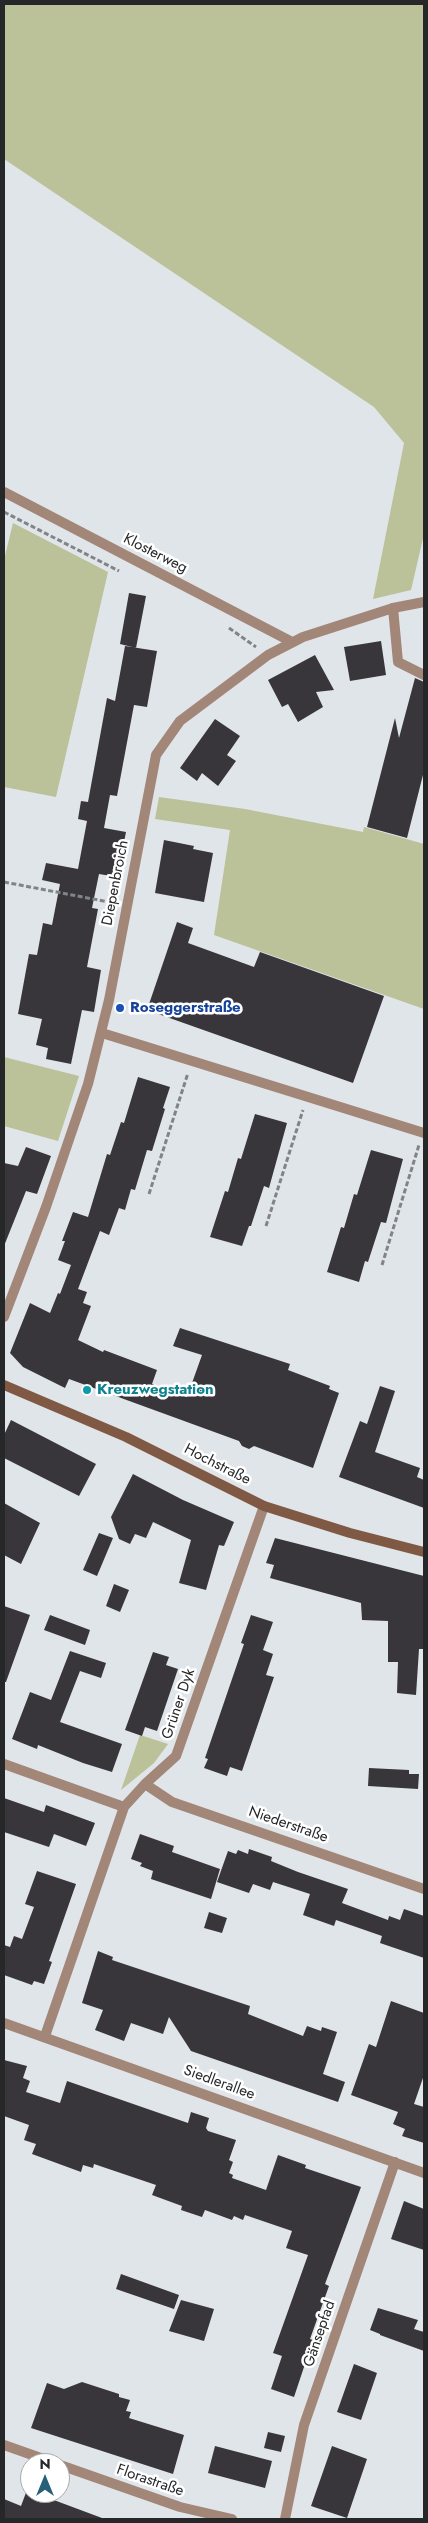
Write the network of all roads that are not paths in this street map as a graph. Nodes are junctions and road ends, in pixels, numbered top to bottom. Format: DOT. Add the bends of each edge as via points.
graph roads {
  1 [pos="4,492"];
  2 [pos="424,602"];
  3 [pos="393,608"];
  4 [pos="292,642"];
  5 [pos="424,675"];
  6 [pos="102,1033"];
  7 [pos="424,1132"];
  8 [pos="4,1317"];
  9 [pos="4,1385"];
  10 [pos="264,1506"];
  11 [pos="424,1552"];
  12 [pos="4,1764"];
  13 [pos="145,1784"];
  14 [pos="124,1807"];
  15 [pos="424,1889"];
  16 [pos="4,2023"];
  17 [pos="45,2036"];
  18 [pos="395,2162"];
  19 [pos="424,2173"];
  20 [pos="4,2445"];
  21 [pos="27,2453"];
  22 [pos="70,2468"];
  23 [pos="232,2519"];
  24 [pos="285,2519"];
  1 -- 4 [label="street, Klosterweg"];
  2 -- 3 [label="street, Diepenbroich"];
  3 -- 4 [label="street, Diepenbroich"];
  3 -- 5 [label="street" via="398,662"];
  4 -- 6 [label="street, Diepenbroich" via="268,655 180,721 156,754"];
  6 -- 7 [label="street"];
  6 -- 8 [label="street, Diepenbroich" via="71,1138"];
  9 -- 10 [label="street, Hochstraße" via="126,1437"];
  10 -- 11 [label="street, Hochstraße"];
  10 -- 13 [label="street, Grüner Dyk" via="176,1756"];
  12 -- 14 [label="street"];
  13 -- 14 [label="street, Grüner Dyk"];
  13 -- 15 [label="street, Niederstraße" via="172,1802"];
  14 -- 17 [label="street, Grüner Dyk"];
  16 -- 17 [label="street, Siedlerallee"];
  17 -- 18 [label="street, Siedlerallee"];
  18 -- 19 [label="street, Siedlerallee"];
  18 -- 24 [label="street, Gänsepfad" via="304,2425"];
  20 -- 21 [label="street"];
  22 -- 23 [label="street, Florastraße" via="180,2507"];
}
